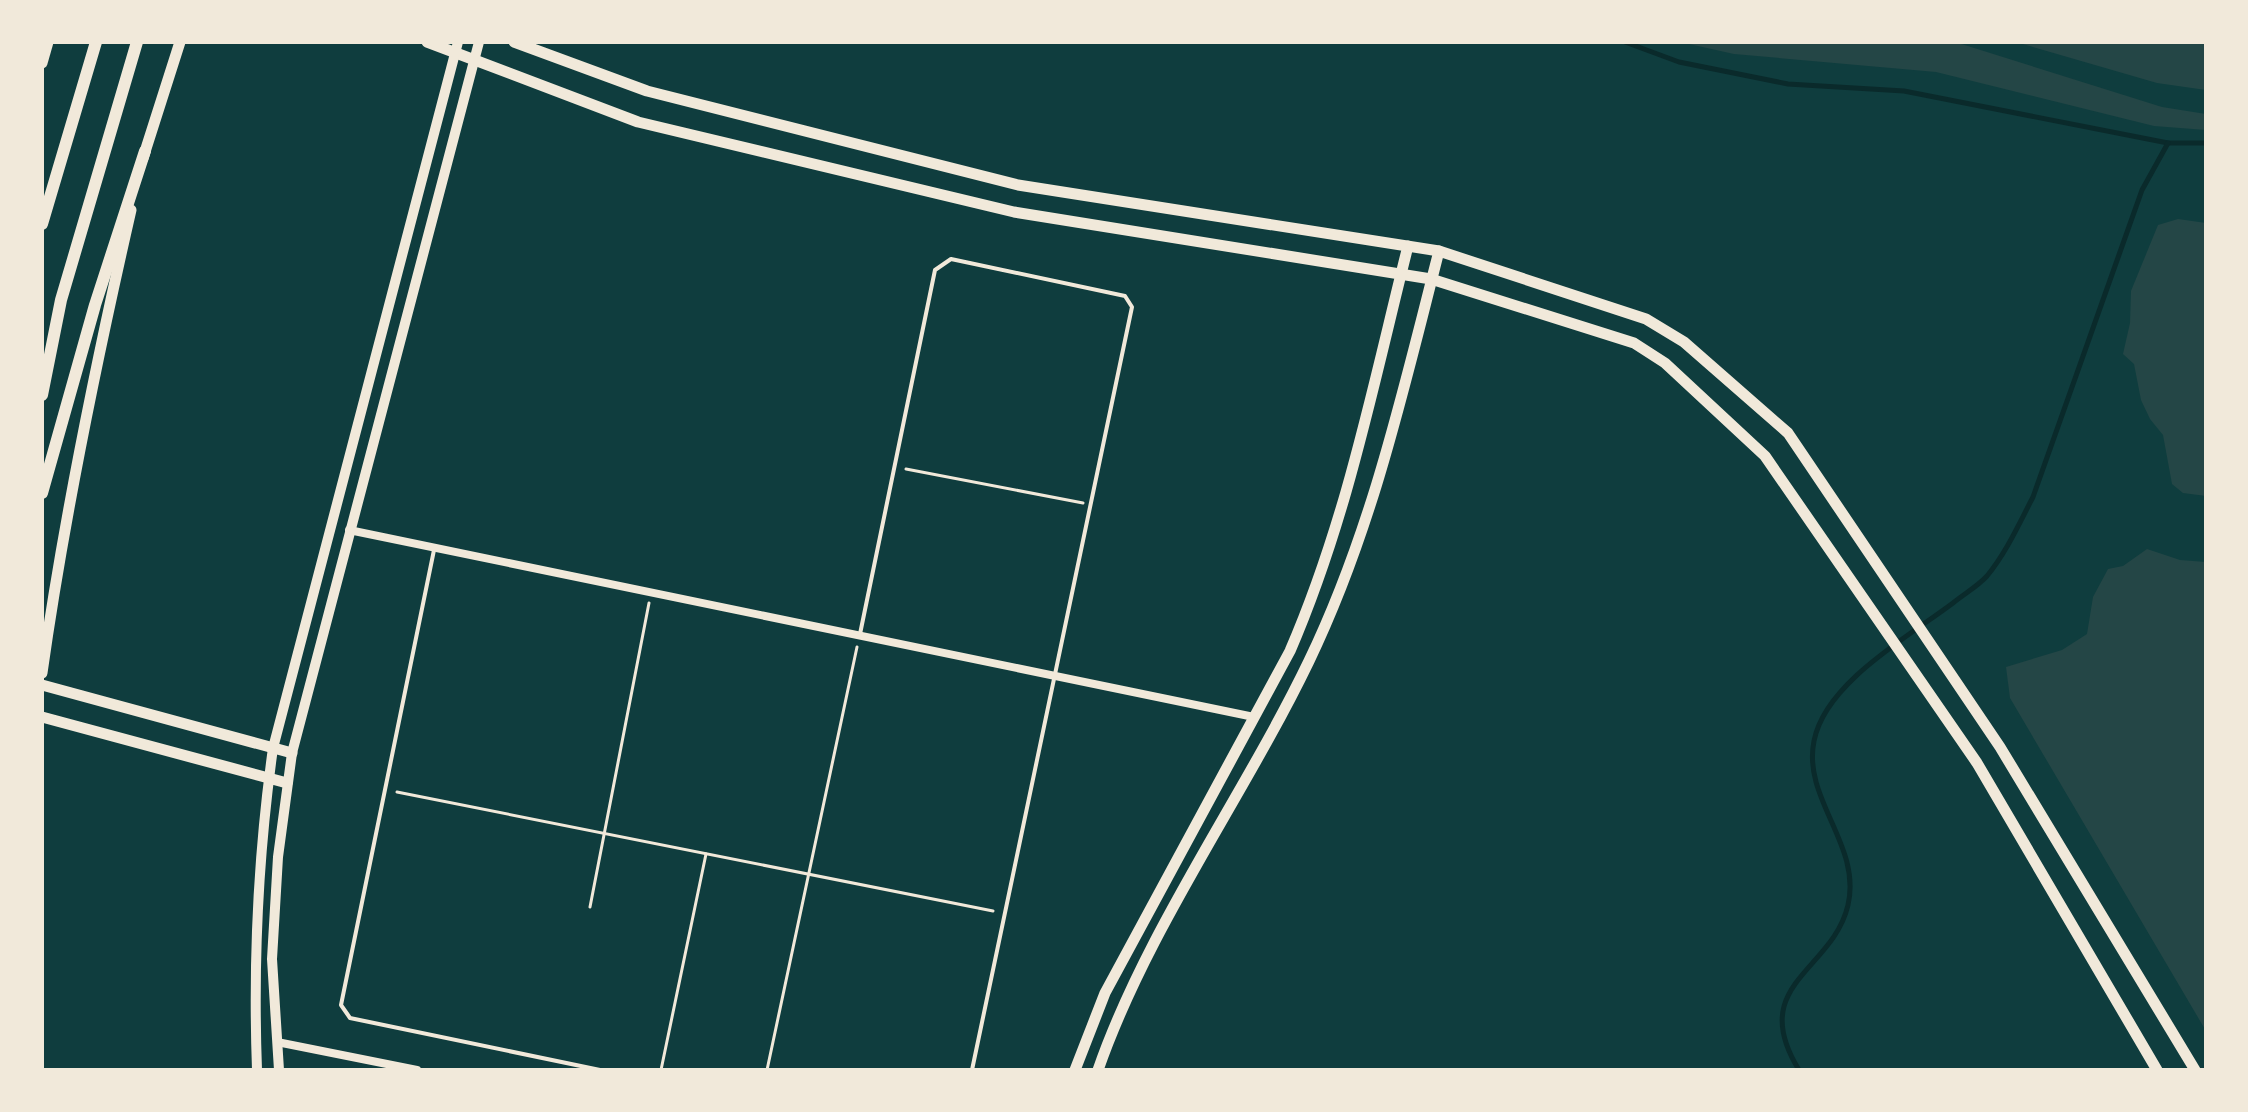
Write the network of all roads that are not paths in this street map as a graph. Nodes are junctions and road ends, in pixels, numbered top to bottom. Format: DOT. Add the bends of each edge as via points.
graph roads {
  1 [pos="48,42"];
  2 [pos="96,42"];
  3 [pos="137,42"];
  4 [pos="180,42"];
  5 [pos="427,42"];
  6 [pos="479,42"];
  7 [pos="514,42"];
  8 [pos="456,48"];
  9 [pos="474,61"];
  10 [pos="42,63"];
  11 [pos="145,151"];
  12 [pos="42,224"];
  13 [pos="1408,246"];
  14 [pos="1439,251"];
  15 [pos="1401,274"];
  16 [pos="1431,279"];
  17 [pos="42,395"];
  18 [pos="42,493"];
  19 [pos="349,530"];
  20 [pos="434,547"];
  21 [pos="860,635"];
  22 [pos="42,673"];
  23 [pos="1054,676"];
  24 [pos="42,685"];
  25 [pos="42,717"];
  26 [pos="1254,717"];
  27 [pos="273,748"];
  28 [pos="292,753"];
  29 [pos="268,779"];
  30 [pos="287,783"];
  31 [pos="277,1042"];
  32 [pos="257,1070"];
  33 [pos="279,1070"];
  34 [pos="417,1070"];
  35 [pos="600,1070"];
  36 [pos="972,1070"];
  37 [pos="1075,1070"];
  38 [pos="1098,1070"];
  39 [pos="2157,1070"];
  40 [pos="2195,1070"];
  1 -- 10 [label="main road"];
  2 -- 12 [label="highway"];
  3 -- 17 [label="highway" via="61,300"];
  4 -- 11 [label="main road"];
  5 -- 8 [label="main road"];
  6 -- 9 [label="street"];
  7 -- 13 [label="main road" via="647,91 1018,185"];
  8 -- 9 [label="main road"];
  8 -- 27 [label="street"];
  9 -- 15 [label="main road" via="638,122 1014,212"];
  9 -- 19 [label="street"];
  11 -- 18 [label="highway"];
  11 -- 22 [label="main road" via="106,318"];
  13 -- 14 [label="main road"];
  13 -- 15 [label="main road"];
  14 -- 16 [label="main road"];
  14 -- 40 [label="main road" via="1646,319 1684,342 1788,433 2000,747"];
  15 -- 16 [label="main road"];
  15 -- 26 [label="main road" via="1345,506 1290,651"];
  16 -- 38 [label="main road" via="1352,565 1307,665 1127,998"];
  16 -- 39 [label="main road" via="1634,343 1665,363 1765,456 1977,763"];
  19 -- 20 [label="street"];
  19 -- 28 [label="street"];
  20 -- 21 [label="street"];
  20 -- 35 [label="lane" via="341,1005 350,1018"];
  21 -- 23 [label="street"];
  21 -- 23 [label="lane" via="935,270 951,259 1125,296 1132,307"];
  23 -- 26 [label="street"];
  23 -- 36 [label="lane"];
  24 -- 27 [label="main road"];
  25 -- 29 [label="main road"];
  26 -- 37 [label="main road" via="1105,993"];
  27 -- 28 [label="main road"];
  27 -- 29 [label="street"];
  28 -- 30 [label="street"];
  29 -- 30 [label="main road"];
  29 -- 32 [label="street" via="253,966"];
  30 -- 31 [label="street" via="272,959"];
  31 -- 33 [label="street"];
  31 -- 34 [label="street"];
}
